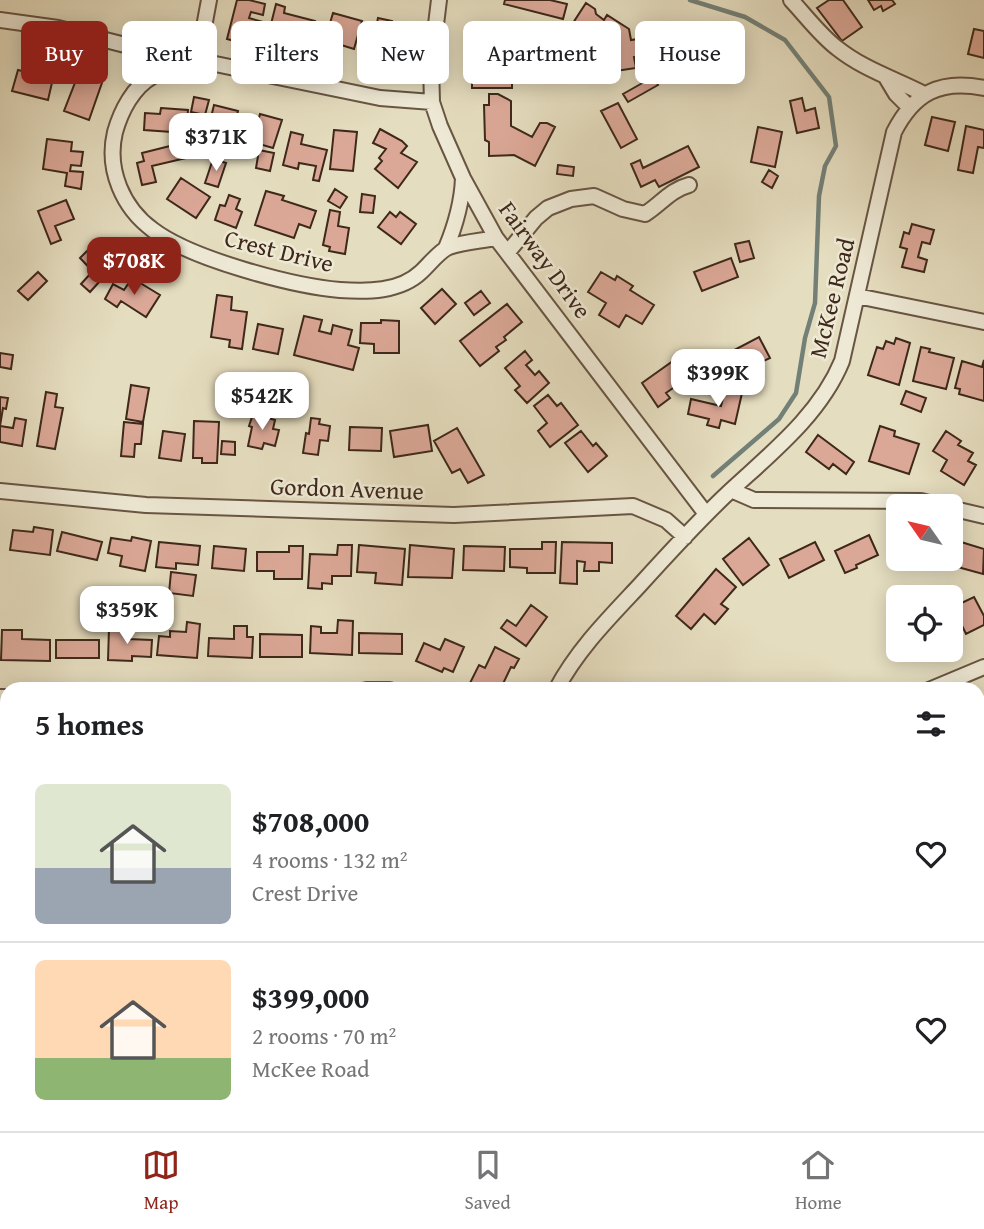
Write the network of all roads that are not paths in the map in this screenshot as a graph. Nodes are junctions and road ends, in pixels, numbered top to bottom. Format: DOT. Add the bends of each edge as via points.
graph roads {
  1 [pos="209,0"];
  2 [pos="439,0"];
  3 [pos="791,0"];
  4 [pos="0,20"];
  5 [pos="205,21"];
  6 [pos="122,44"];
  7 [pos="217,63"];
  8 [pos="887,79"];
  9 [pos="144,84"];
  10 [pos="984,88"];
  11 [pos="924,94"];
  12 [pos="432,102"];
  13 [pos="909,107"];
  14 [pos="463,178"];
  15 [pos="689,185"];
  16 [pos="496,238"];
  17 [pos="446,248"];
  18 [pos="508,252"];
  19 [pos="857,296"];
  20 [pos="984,321"];
  21 [pos="732,490"];
  22 [pos="0,491"];
  23 [pos="886,501"];
  24 [pos="963,511"];
  25 [pos="706,514"];
  26 [pos="984,516"];
  27 [pos="685,537"];
  28 [pos="984,667"];
  29 [pos="561,682"];
  30 [pos="948,682"];
  1 -- 5 [label="street"];
  2 -- 12 [label="street, Fairway Drive" via="431,65"];
  3 -- 8 [label="street" via="836,48"];
  4 -- 6 [label="street"];
  7 -- 12 [label="street" via="380,98"];
  8 -- 11 [label="street"];
  8 -- 13 [label="street"];
  9 -- 17 [label="street, Crest Drive" via="119,116 112,161 125,200 155,232 243,269 341,290 398,286"];
  10 -- 11 [label="street, McKee Road" via="952,85"];
  11 -- 13 [label="street, McKee Road"];
  12 -- 14 [label="street, Fairway Drive"];
  13 -- 19 [label="street, McKee Road" via="894,132"];
  14 -- 16 [label="street, Fairway Drive"];
  14 -- 17 [label="street, Crest Drive" via="456,225"];
  15 -- 18 [label="street" via="672,192 645,214 594,196 571,199 536,218"];
  16 -- 17 [label="street"];
  16 -- 18 [label="street, Fairway Drive"];
  18 -- 25 [label="street, Fairway Drive"];
  19 -- 20 [label="street"];
  19 -- 21 [label="street, McKee Road" via="834,382 819,403"];
  21 -- 23 [label="street" via="754,500"];
  21 -- 25 [label="street, McKee Road"];
  22 -- 27 [label="street, Gordon Avenue" via="146,505 454,515 634,506 666,520"];
  24 -- 26 [label="street"];
  25 -- 27 [label="street, McKee Road"];
  27 -- 29 [label="street, McKee Road" via="587,643"];
  28 -- 30 [label="street"];
}
